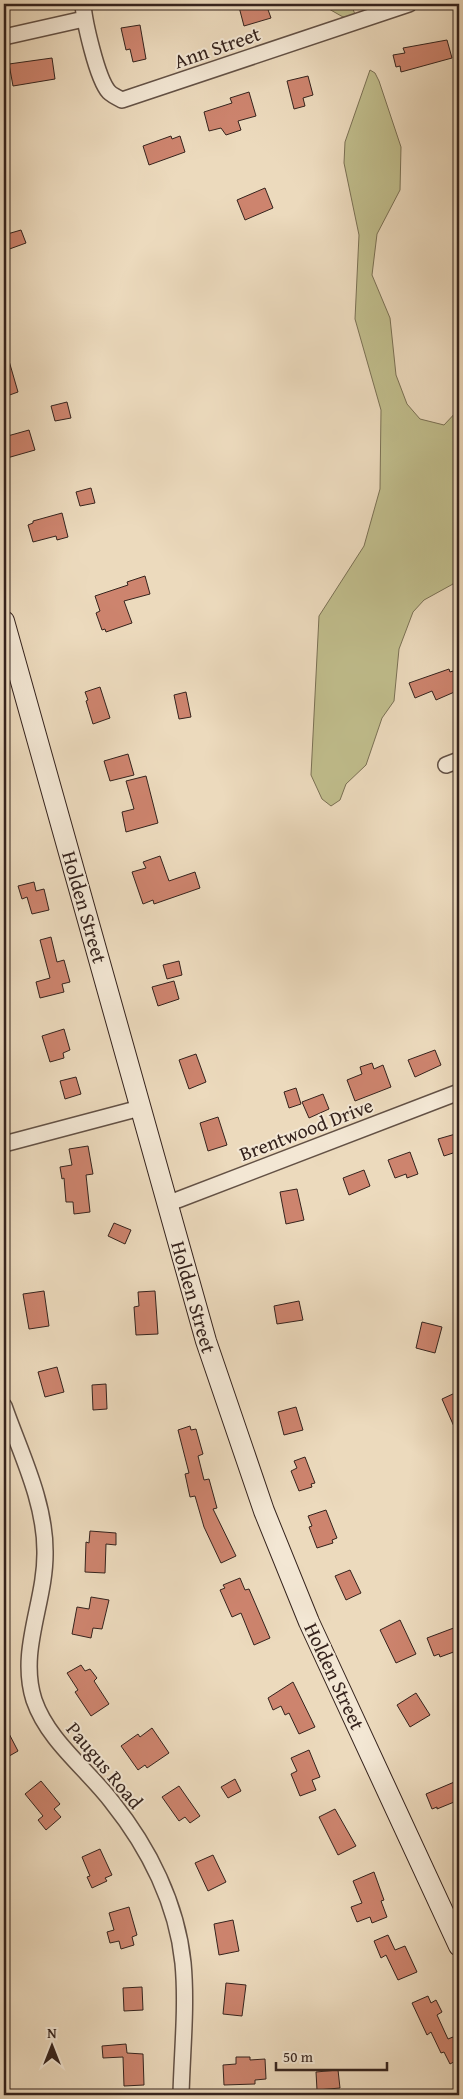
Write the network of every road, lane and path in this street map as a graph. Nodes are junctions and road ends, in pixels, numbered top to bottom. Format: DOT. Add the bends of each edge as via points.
graph roads {
  1 [pos="83,4"];
  2 [pos="409,4"];
  3 [pos="84,19"];
  4 [pos="4,37"];
  5 [pos="4,621"];
  6 [pos="459,1092"];
  7 [pos="140,1108"];
  8 [pos="4,1144"];
  9 [pos="167,1204"];
  10 [pos="4,1406"];
  11 [pos="459,1946"];
  12 [pos="181,2095"];
  1 -- 3 [label="street"];
  2 -- 3 [label="street, Ann Street" via="122,100 109,92 98,69"];
  3 -- 4 [label="street"];
  5 -- 7 [label="main road, Holden Street"];
  6 -- 9 [label="street, Brentwood Drive"];
  7 -- 8 [label="street"];
  7 -- 9 [label="main road, Holden Street"];
  9 -- 11 [label="main road, Holden Street" via="206,1341 268,1520 309,1622"];
  10 -- 12 [label="street, Paugus Road" via="39,1506 45,1551 29,1655 31,1689 52,1734 125,1818 155,1867 166,1893 183,1965"];
}
